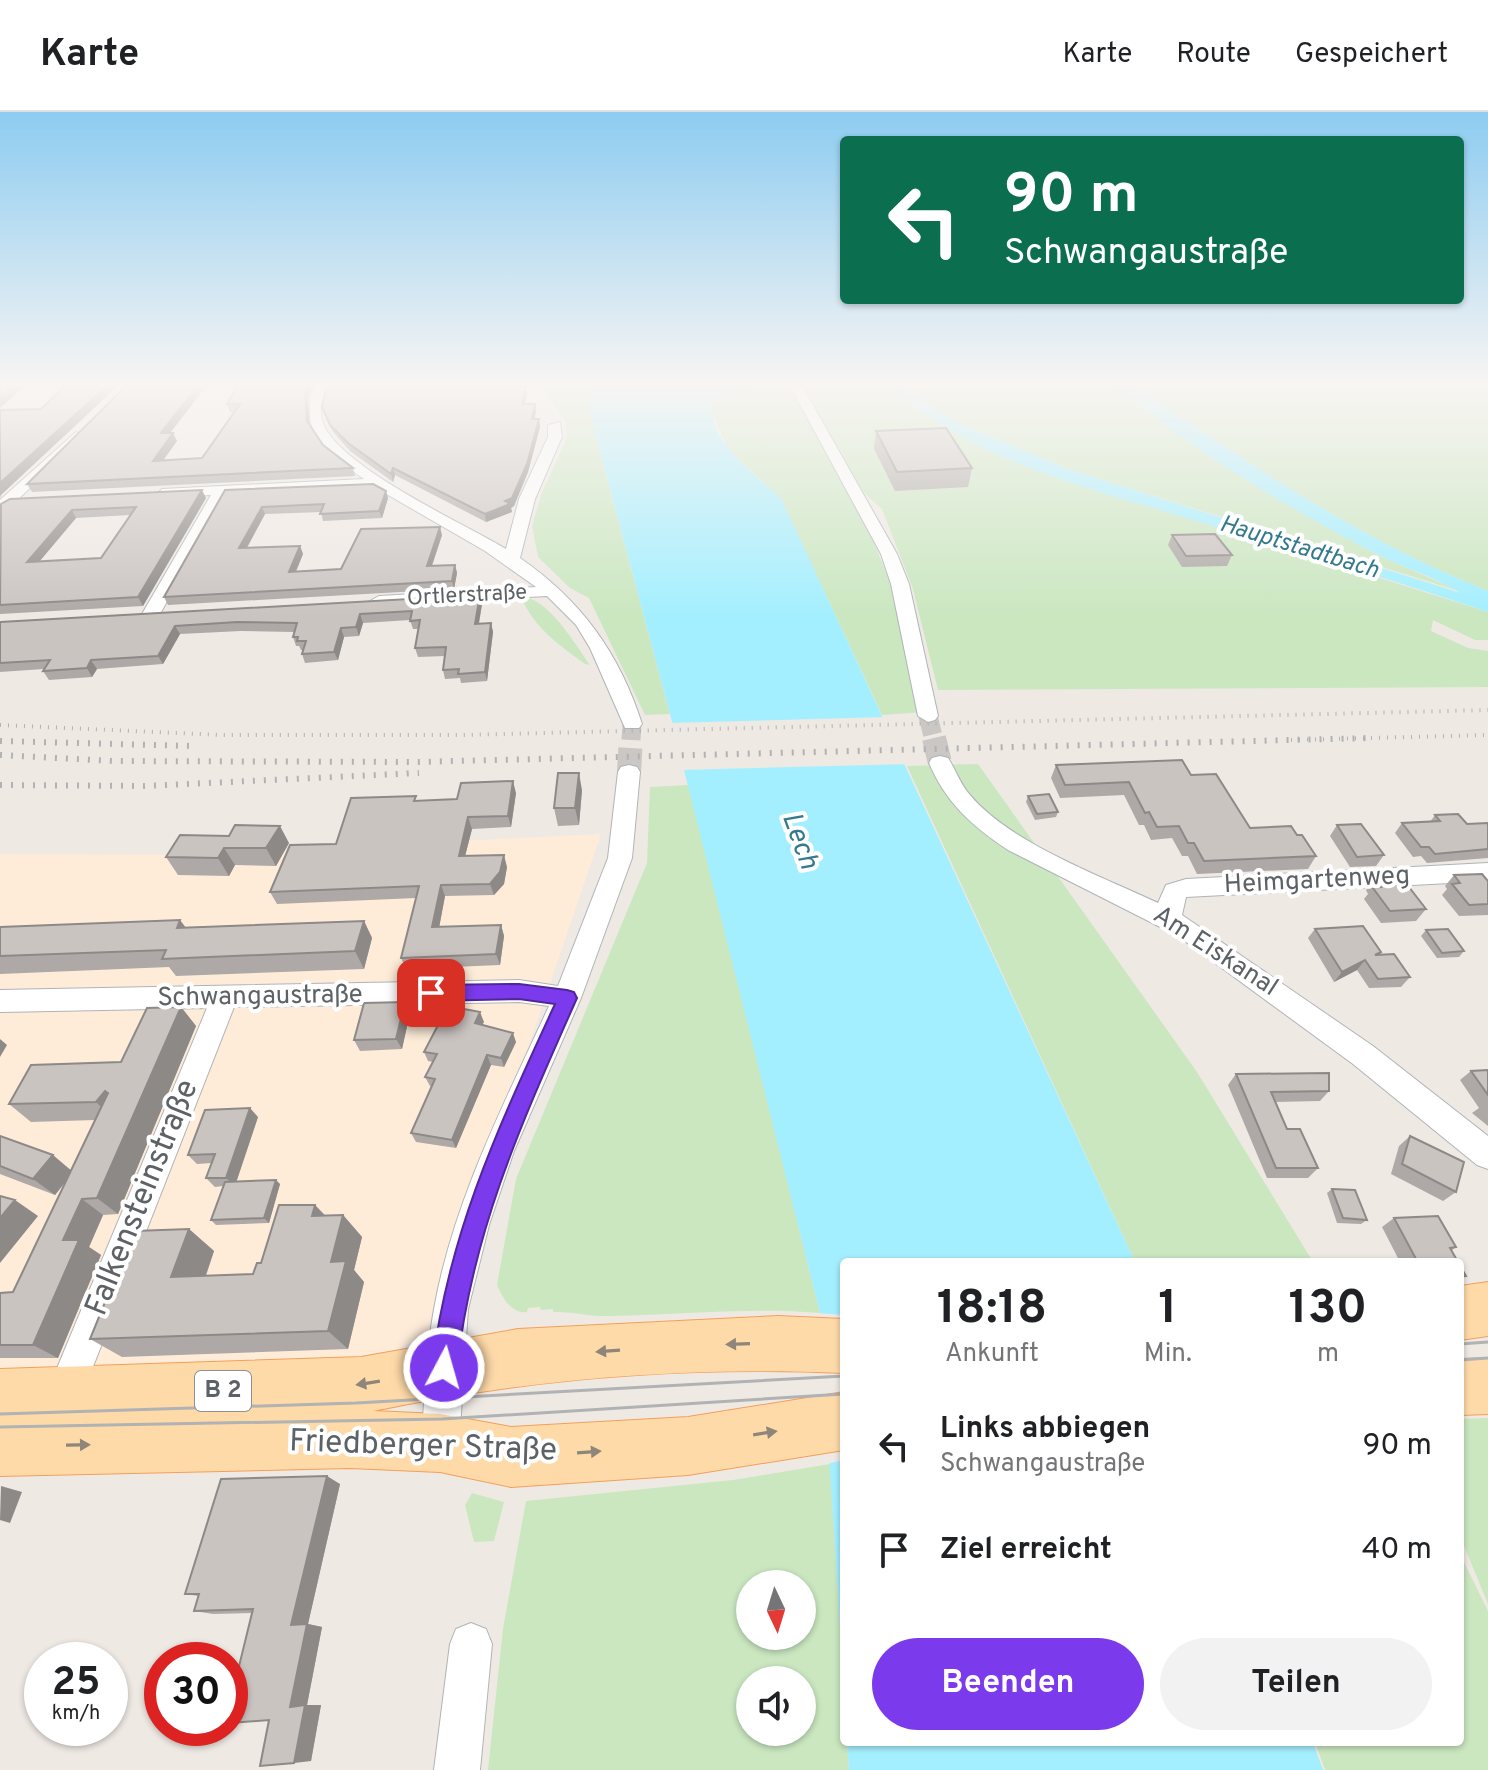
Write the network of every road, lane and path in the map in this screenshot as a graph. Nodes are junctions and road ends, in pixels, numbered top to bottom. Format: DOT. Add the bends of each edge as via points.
graph roads {
  1 [pos="49,461"];
  2 [pos="351,461"];
  3 [pos="544,461"];
  4 [pos="838,461"];
  5 [pos="380,483"];
  6 [pos="222,489"];
  7 [pos="148,493"];
  8 [pos="40,499"];
  9 [pos="4,504"];
  10 [pos="511,560"];
  11 [pos="551,591"];
  12 [pos="361,602"];
  13 [pos="151,614"];
  14 [pos="928,716"];
  15 [pos="632,724"];
  16 [pos="940,763"];
  17 [pos="629,772"];
  18 [pos="1488,872"];
  19 [pos="1169,918"];
  20 [pos="567,998"];
  21 [pos="224,999"];
  22 [pos="0,1001"];
  23 [pos="1488,1155"];
  24 [pos="1488,1309"];
  25 [pos="1464,1312"];
  26 [pos="840,1346"];
  27 [pos="444,1368"];
  28 [pos="1488,1386"];
  29 [pos="1464,1387"];
  30 [pos="0,1397"];
  31 [pos="63,1397"];
  32 [pos="840,1422"];
  33 [pos="440,1443"];
  34 [pos="0,1447"];
  35 [pos="471,1644"];
  36 [pos="457,1770"];
  1 -- 9 [label="street"];
  2 -- 5 [label="street"];
  3 -- 10 [label="street" via="527,499"];
  4 -- 14 [label="street" via="900,584"];
  5 -- 6 [label="street"];
  5 -- 10 [label="street"];
  6 -- 7 [label="street"];
  6 -- 13 [label="street"];
  8 -- 9 [label="street"];
  10 -- 11 [label="street"];
  11 -- 12 [label="street, Ortlerstraße"];
  11 -- 15 [label="street" via="584,623"];
  16 -- 19 [label="street, Am Eiskanal" via="950,789 1004,836"];
  17 -- 20 [label="street" via="620,858"];
  18 -- 19 [label="street, Heimgartenweg" via="1186,888 1175,891"];
  19 -- 23 [label="street, Am Eiskanal" via="1351,1046"];
  20 -- 21 [label="street, Schwangaustraße" via="519,991"];
  20 -- 27 [label="street" via="498,1151 473,1225 451,1309"];
  21 -- 22 [label="street, Schwangaustraße"];
  21 -- 31 [label="street, Falkensteinstraße"];
  24 -- 25 [label="main road"];
  26 -- 27 [label="main road, Friedberger Straße / B 2, one-way" via="686,1346 518,1357"];
  27 -- 31 [label="main road, Friedberger Straße / B 2, one-way" via="361,1385"];
  27 -- 33 [label="street"];
  28 -- 29 [label="main road"];
  30 -- 31 [label="main road, Friedberger Straße / B 2"];
  33 -- 32 [label="main road, Friedberger Straße / B 2, one-way" via="511,1457 688,1446"];
  34 -- 33 [label="main road, Friedberger Straße / B 2, one-way" via="350,1439"];
  35 -- 36 [label="street"];
}
